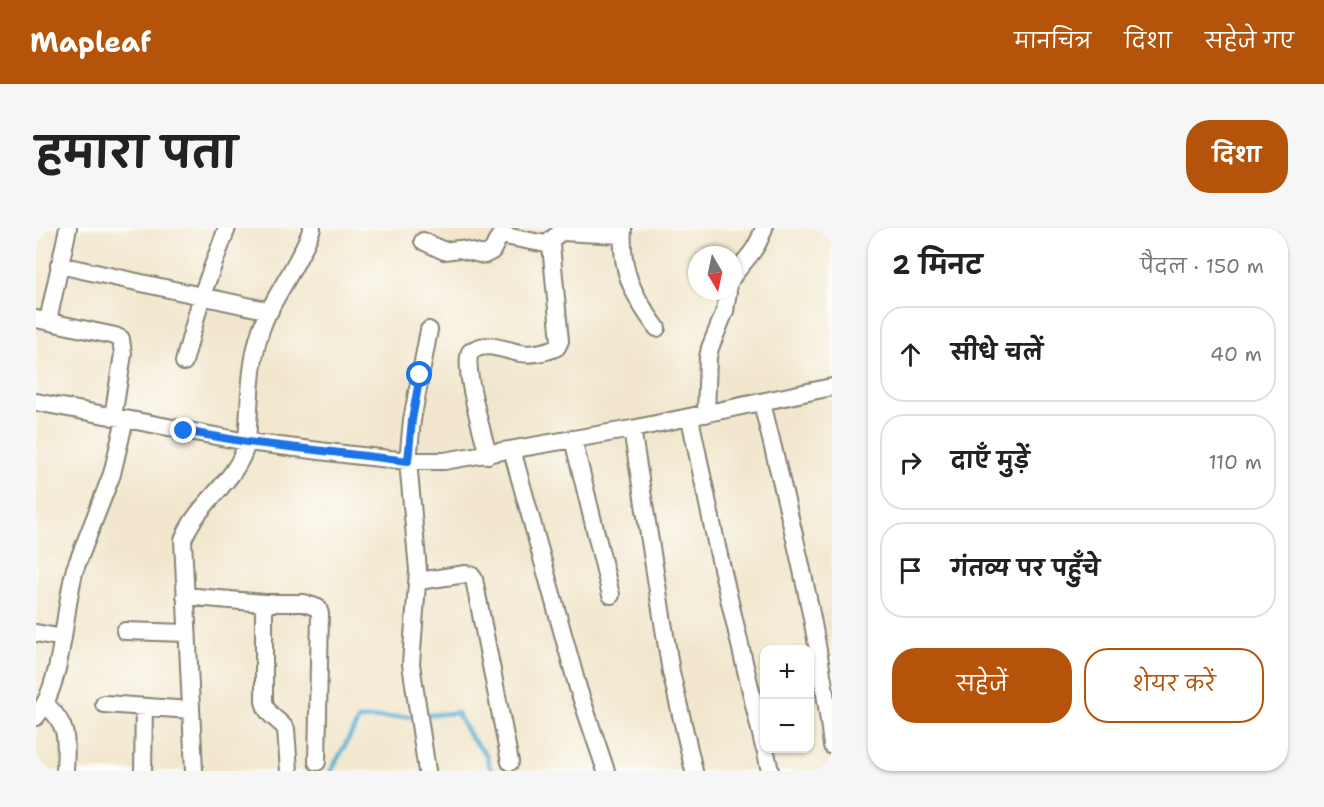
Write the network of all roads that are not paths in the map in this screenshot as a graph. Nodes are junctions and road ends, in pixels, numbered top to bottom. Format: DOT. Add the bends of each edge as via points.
graph roads {
  1 [pos="68,228"];
  2 [pos="227,228"];
  3 [pos="312,228"];
  4 [pos="764,228"];
  5 [pos="623,231"];
  6 [pos="423,241"];
  7 [pos="551,245"];
  8 [pos="59,265"];
  9 [pos="742,266"];
  10 [pos="202,295"];
  11 [pos="727,300"];
  12 [pos="270,311"];
  13 [pos="42,320"];
  14 [pos="657,328"];
  15 [pos="429,330"];
  16 [pos="184,362"];
  17 [pos="832,387"];
  18 [pos="36,402"];
  19 [pos="762,402"];
  20 [pos="698,416"];
  21 [pos="119,418"];
  22 [pos="632,429"];
  23 [pos="573,439"];
  24 [pos="247,442"];
  25 [pos="512,450"];
  26 [pos="488,454"];
  27 [pos="408,461"];
  28 [pos="418,581"];
  29 [pos="611,595"];
  30 [pos="185,596"];
  31 [pos="264,603"];
  32 [pos="125,631"];
  33 [pos="36,633"];
  34 [pos="187,633"];
  35 [pos="63,638"];
  36 [pos="104,704"];
  37 [pos="144,707"];
  38 [pos="41,710"];
  39 [pos="191,710"];
  40 [pos="760,727"];
  41 [pos="832,746"];
  42 [pos="766,753"];
  43 [pos="317,762"];
  44 [pos="510,762"];
  45 [pos="65,771"];
  46 [pos="143,771"];
  47 [pos="194,771"];
  48 [pos="289,771"];
  49 [pos="427,771"];
  50 [pos="606,771"];
  51 [pos="694,771"];
  52 [pos="770,771"];
  1 -- 8 [label="street"];
  2 -- 10 [label="street"];
  3 -- 12 [label="street"];
  4 -- 9 [label="street" via="753,254"];
  5 -- 7 [label="street" via="561,232 552,238"];
  5 -- 14 [label="street" via="630,285"];
  6 -- 7 [label="street" via="444,251 459,249 484,255 492,251 499,237"];
  7 -- 26 [label="street" via="560,341 557,347 522,353 481,346 468,357"];
  8 -- 10 [label="street"];
  8 -- 13 [label="street"];
  10 -- 12 [label="street"];
  10 -- 16 [label="street"];
  11 -- 20 [label="street" via="710,348"];
  12 -- 24 [label="street" via="256,352"];
  13 -- 21 [label="street" via="121,339"];
  15 -- 27 [label="street"];
  17 -- 19 [label="street"];
  18 -- 21 [label="street"];
  19 -- 20 [label="street"];
  19 -- 41 [label="street" via="808,593"];
  20 -- 22 [label="street"];
  20 -- 40 [label="street" via="715,536"];
  21 -- 24 [label="street"];
  21 -- 35 [label="street" via="112,474 72,577"];
  22 -- 23 [label="street"];
  22 -- 51 [label="street" via="671,672"];
  23 -- 25 [label="street"];
  23 -- 29 [label="street"];
  24 -- 27 [label="street"];
  24 -- 30 [label="street" via="233,474 186,531"];
  25 -- 26 [label="street"];
  25 -- 50 [label="street" via="578,688"];
  26 -- 27 [label="street" via="444,461"];
  27 -- 28 [label="street"];
  28 -- 44 [label="street" via="465,574 474,579"];
  28 -- 49 [label="street" via="410,649"];
  30 -- 31 [label="street"];
  30 -- 34 [label="street"];
  31 -- 43 [label="street" via="304,603 318,608"];
  31 -- 48 [label="street" via="264,701 270,716 286,729"];
  32 -- 34 [label="street"];
  33 -- 35 [label="street"];
  34 -- 39 [label="street"];
  35 -- 38 [label="street"];
  36 -- 37 [label="street"];
  37 -- 39 [label="street"];
  37 -- 46 [label="street"];
  38 -- 45 [label="street" via="59,717 63,725"];
  39 -- 47 [label="street"];
  42 -- 52 [label="street"];
}
